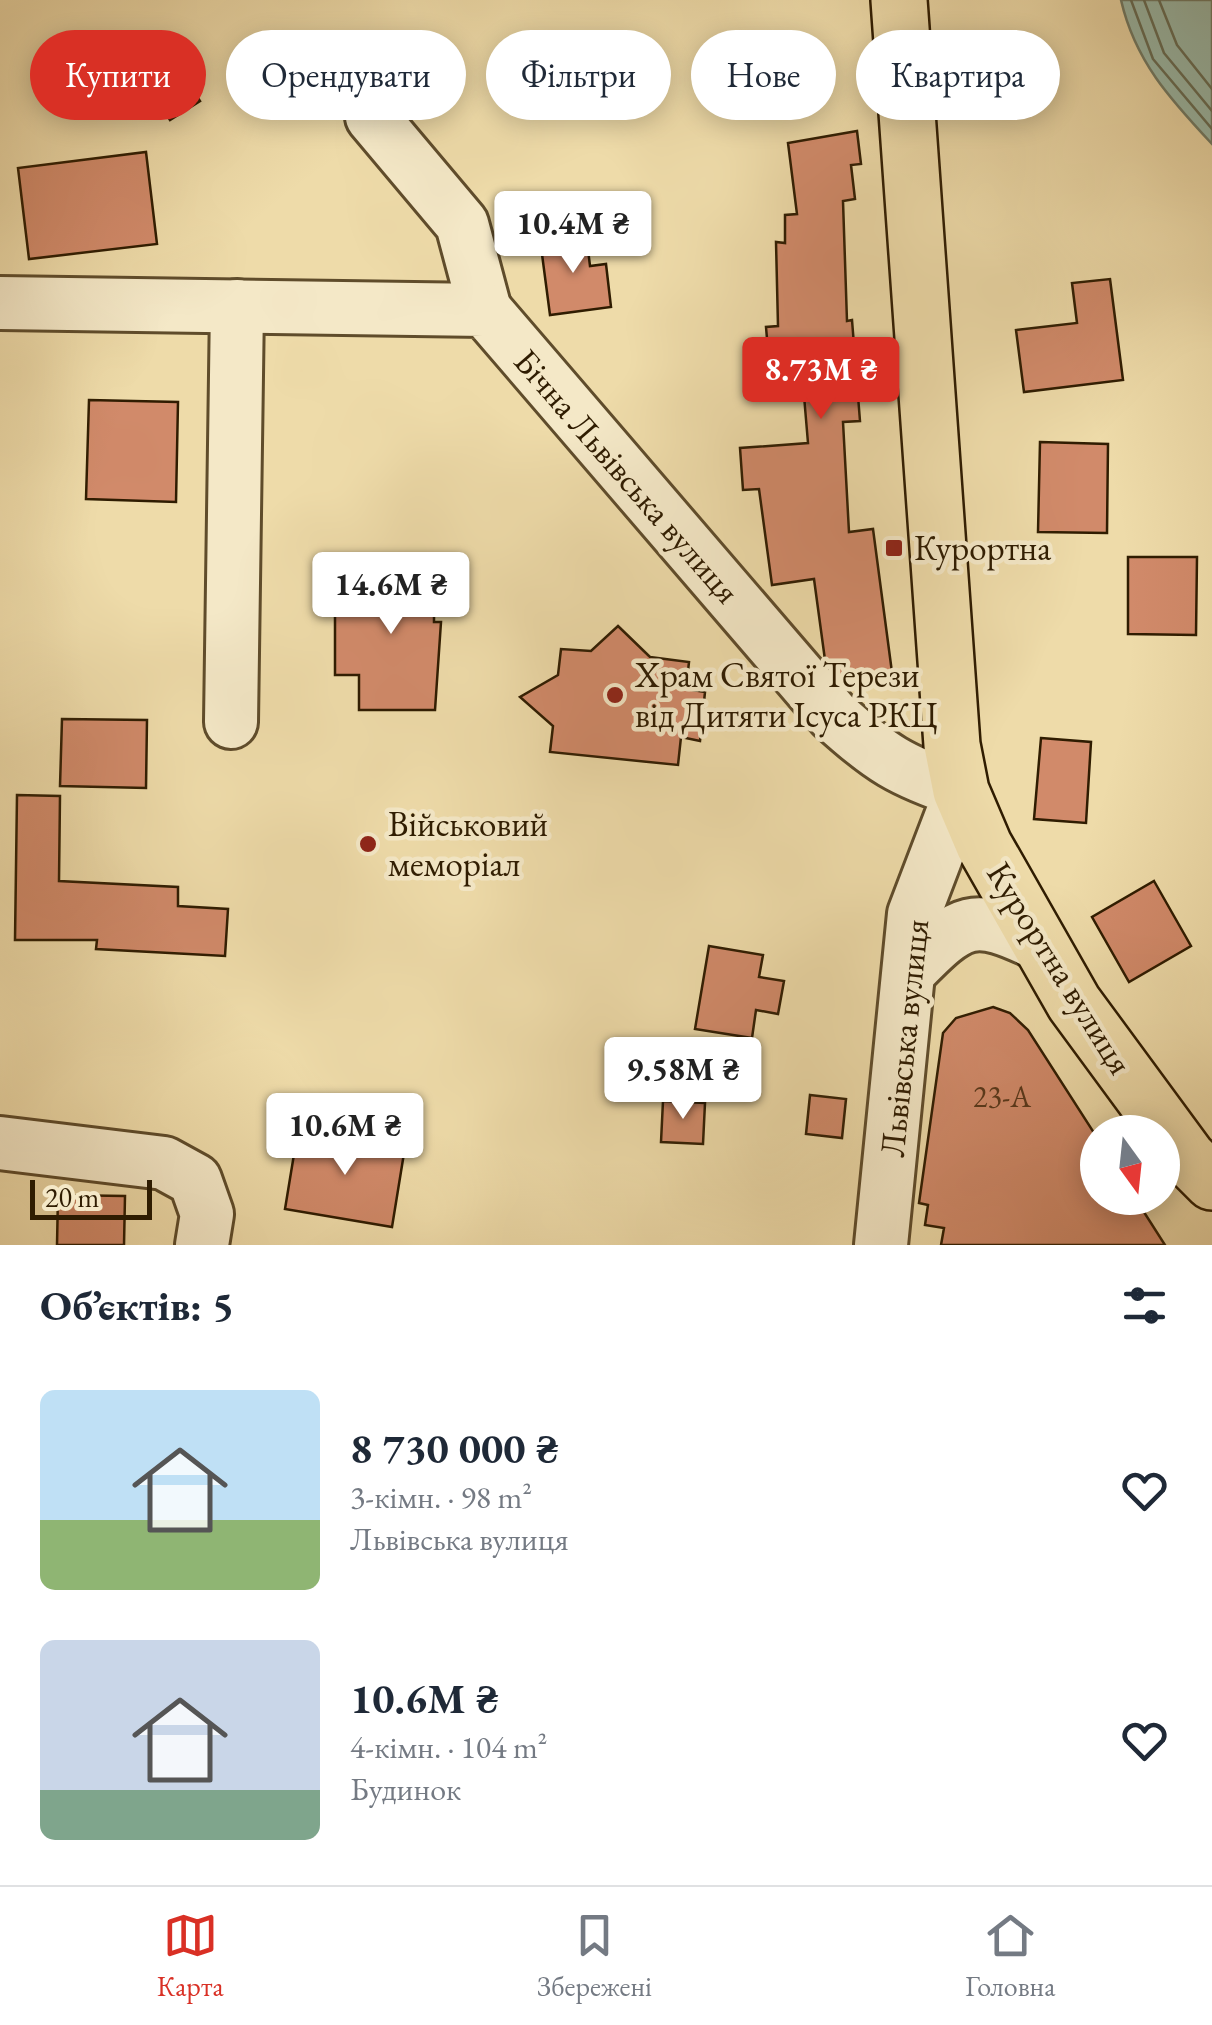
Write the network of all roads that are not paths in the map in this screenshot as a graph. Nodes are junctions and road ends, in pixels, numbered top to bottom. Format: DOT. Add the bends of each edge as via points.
graph roads {
  1 [pos="899,0"];
  2 [pos="375,120"];
  3 [pos="0,303"];
  4 [pos="237,306"];
  5 [pos="485,310"];
  6 [pos="231,722"];
  7 [pos="961,792"];
  8 [pos="1041,945"];
  9 [pos="910,972"];
  10 [pos="0,1144"];
  11 [pos="1212,1182"];
  12 [pos="202,1245"];
  13 [pos="881,1245"];
  1 -- 7 [label="main road" via="952,745"];
  2 -- 5 [label="street" via="462,224"];
  3 -- 4 [label="street"];
  4 -- 5 [label="street"];
  4 -- 6 [label="street"];
  5 -- 7 [label="street, Бічна Львівська вулиця" via="833,716 890,764"];
  7 -- 8 [label="main road, Курортна вулиця"];
  7 -- 9 [label="street, Львівська вулиця" via="914,914"];
  8 -- 9 [label="street" via="995,922 980,925 949,932"];
  8 -- 11 [label="main road, Курортна вулиця" via="1074,1003"];
  9 -- 13 [label="street, Львівська вулиця"];
  10 -- 12 [label="street" via="164,1163 195,1180 206,1214"];
}
